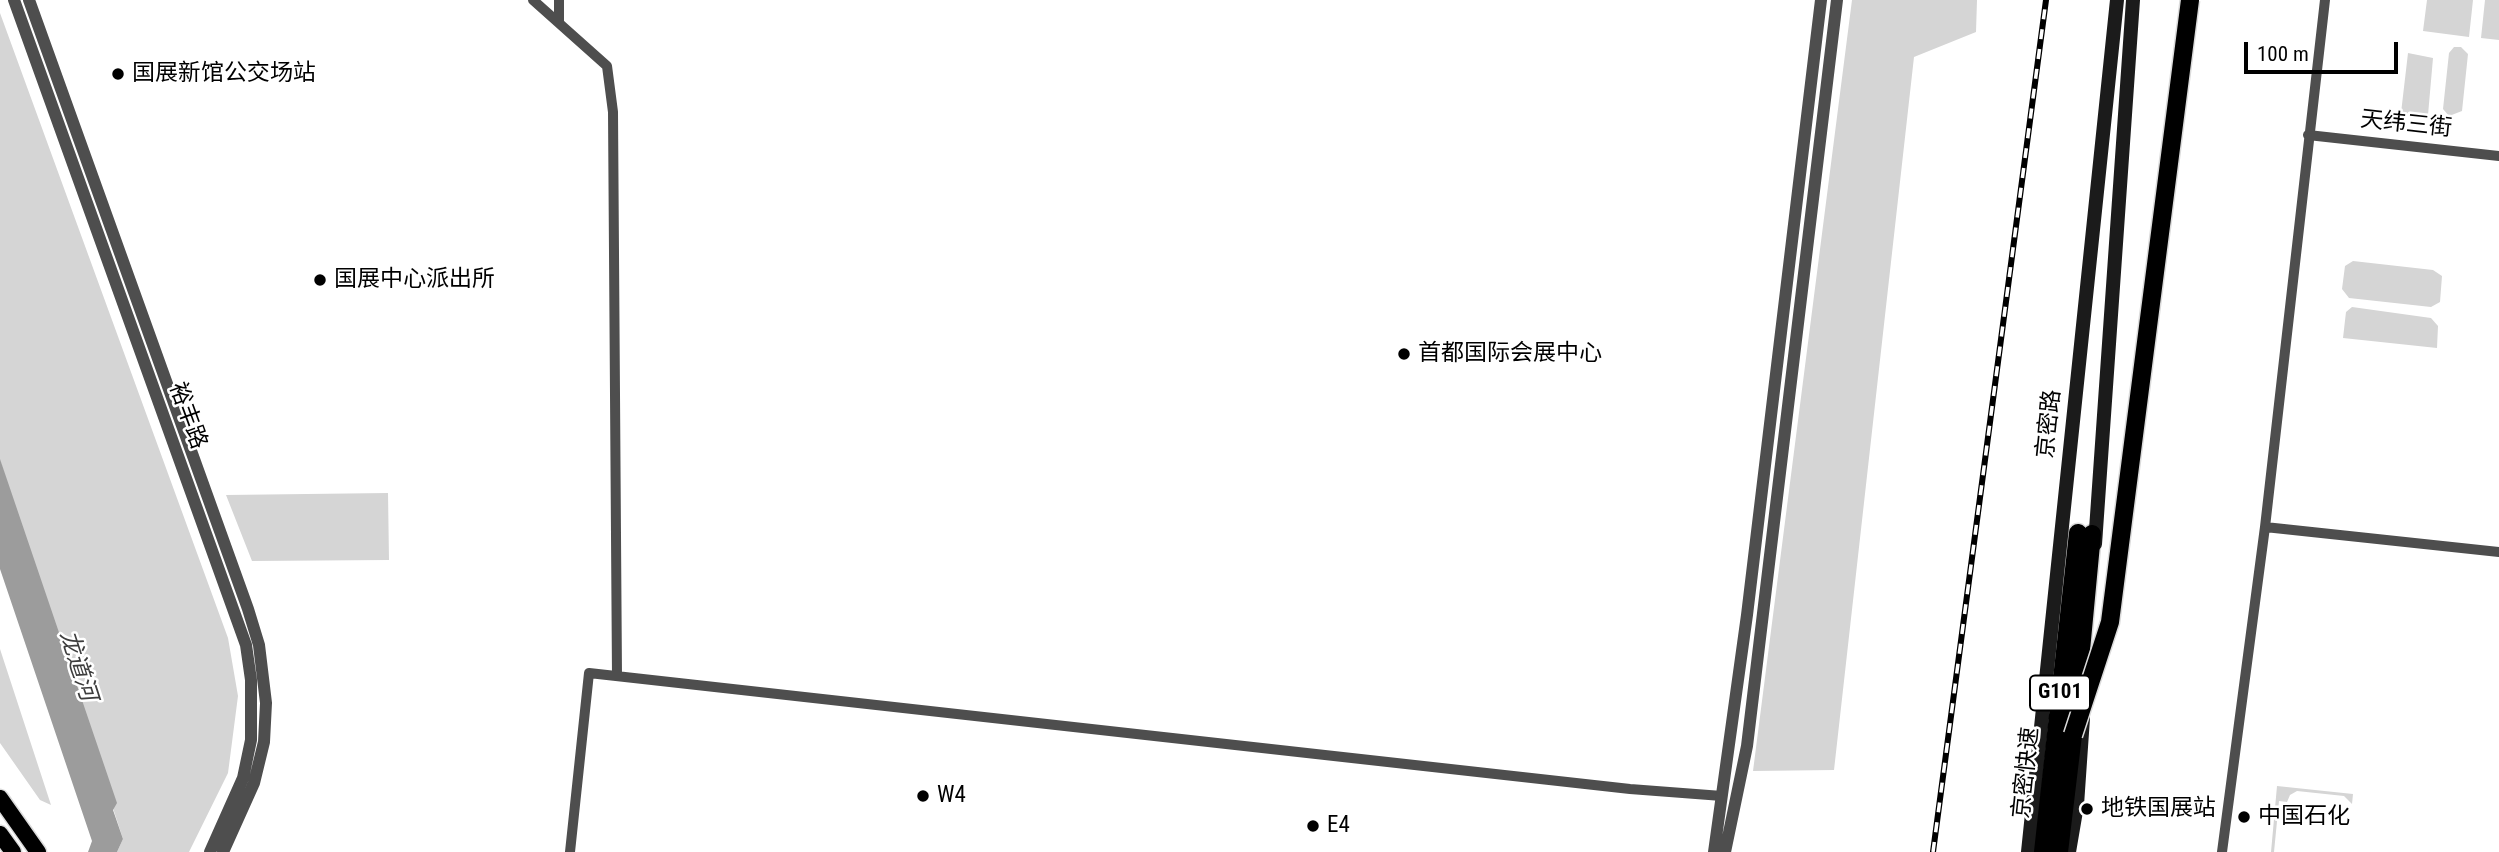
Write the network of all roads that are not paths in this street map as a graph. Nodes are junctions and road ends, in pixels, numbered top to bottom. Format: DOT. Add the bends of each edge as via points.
graph roads {
  1 [pos="14,0"];
  2 [pos="29,0"];
  3 [pos="533,0"];
  4 [pos="559,0"];
  5 [pos="1821,0"];
  6 [pos="1838,0"];
  7 [pos="2117,0"];
  8 [pos="2133,0"];
  9 [pos="2190,0"];
  10 [pos="2325,0"];
  11 [pos="559,22"];
  12 [pos="2308,135"];
  13 [pos="2499,156"];
  14 [pos="2265,527"];
  15 [pos="2499,552"];
  16 [pos="617,676"];
  17 [pos="2073,736"];
  18 [pos="1722,796"];
  19 [pos="0,798"];
  20 [pos="0,834"];
  21 [pos="13,852"];
  22 [pos="38,852"];
  23 [pos="210,852"];
  24 [pos="223,852"];
  25 [pos="570,852"];
  26 [pos="1714,852"];
  27 [pos="1725,852"];
  28 [pos="2028,852"];
  29 [pos="2043,852"];
  30 [pos="2059,852"];
  31 [pos="2069,852"];
  32 [pos="2222,852"];
  1 -- 23 [label="street, 裕丰路" via="246,645 251,740 243,778"];
  2 -- 24 [label="street, 裕丰路" via="258,645 266,703 264,742 254,783"];
  3 -- 11 [label="street"];
  4 -- 11 [label="street"];
  5 -- 18 [label="street"];
  6 -- 27 [label="street" via="1749,733"];
  7 -- 28 [label="main road, 京密路 / G101"];
  8 -- 31 [label="main road, G101" via="2077,805"];
  9 -- 17 [label="highway, bridge" via="2110,622"];
  10 -- 12 [label="street"];
  11 -- 16 [label="street" via="607,66 612,112"];
  12 -- 13 [label="street, 天纬三街"];
  12 -- 14 [label="street"];
  14 -- 15 [label="street"];
  14 -- 32 [label="street"];
  16 -- 18 [label="street"];
  16 -- 25 [label="street" via="589,673"];
  17 -- 29 [label="highway, 京密快速 / G101, bridge" via="2085,534"];
  17 -- 30 [label="highway, 京密快速 / G101"];
  18 -- 26 [label="street"];
  19 -- 22 [label="main road"];
  20 -- 21 [label="main road"];
}
